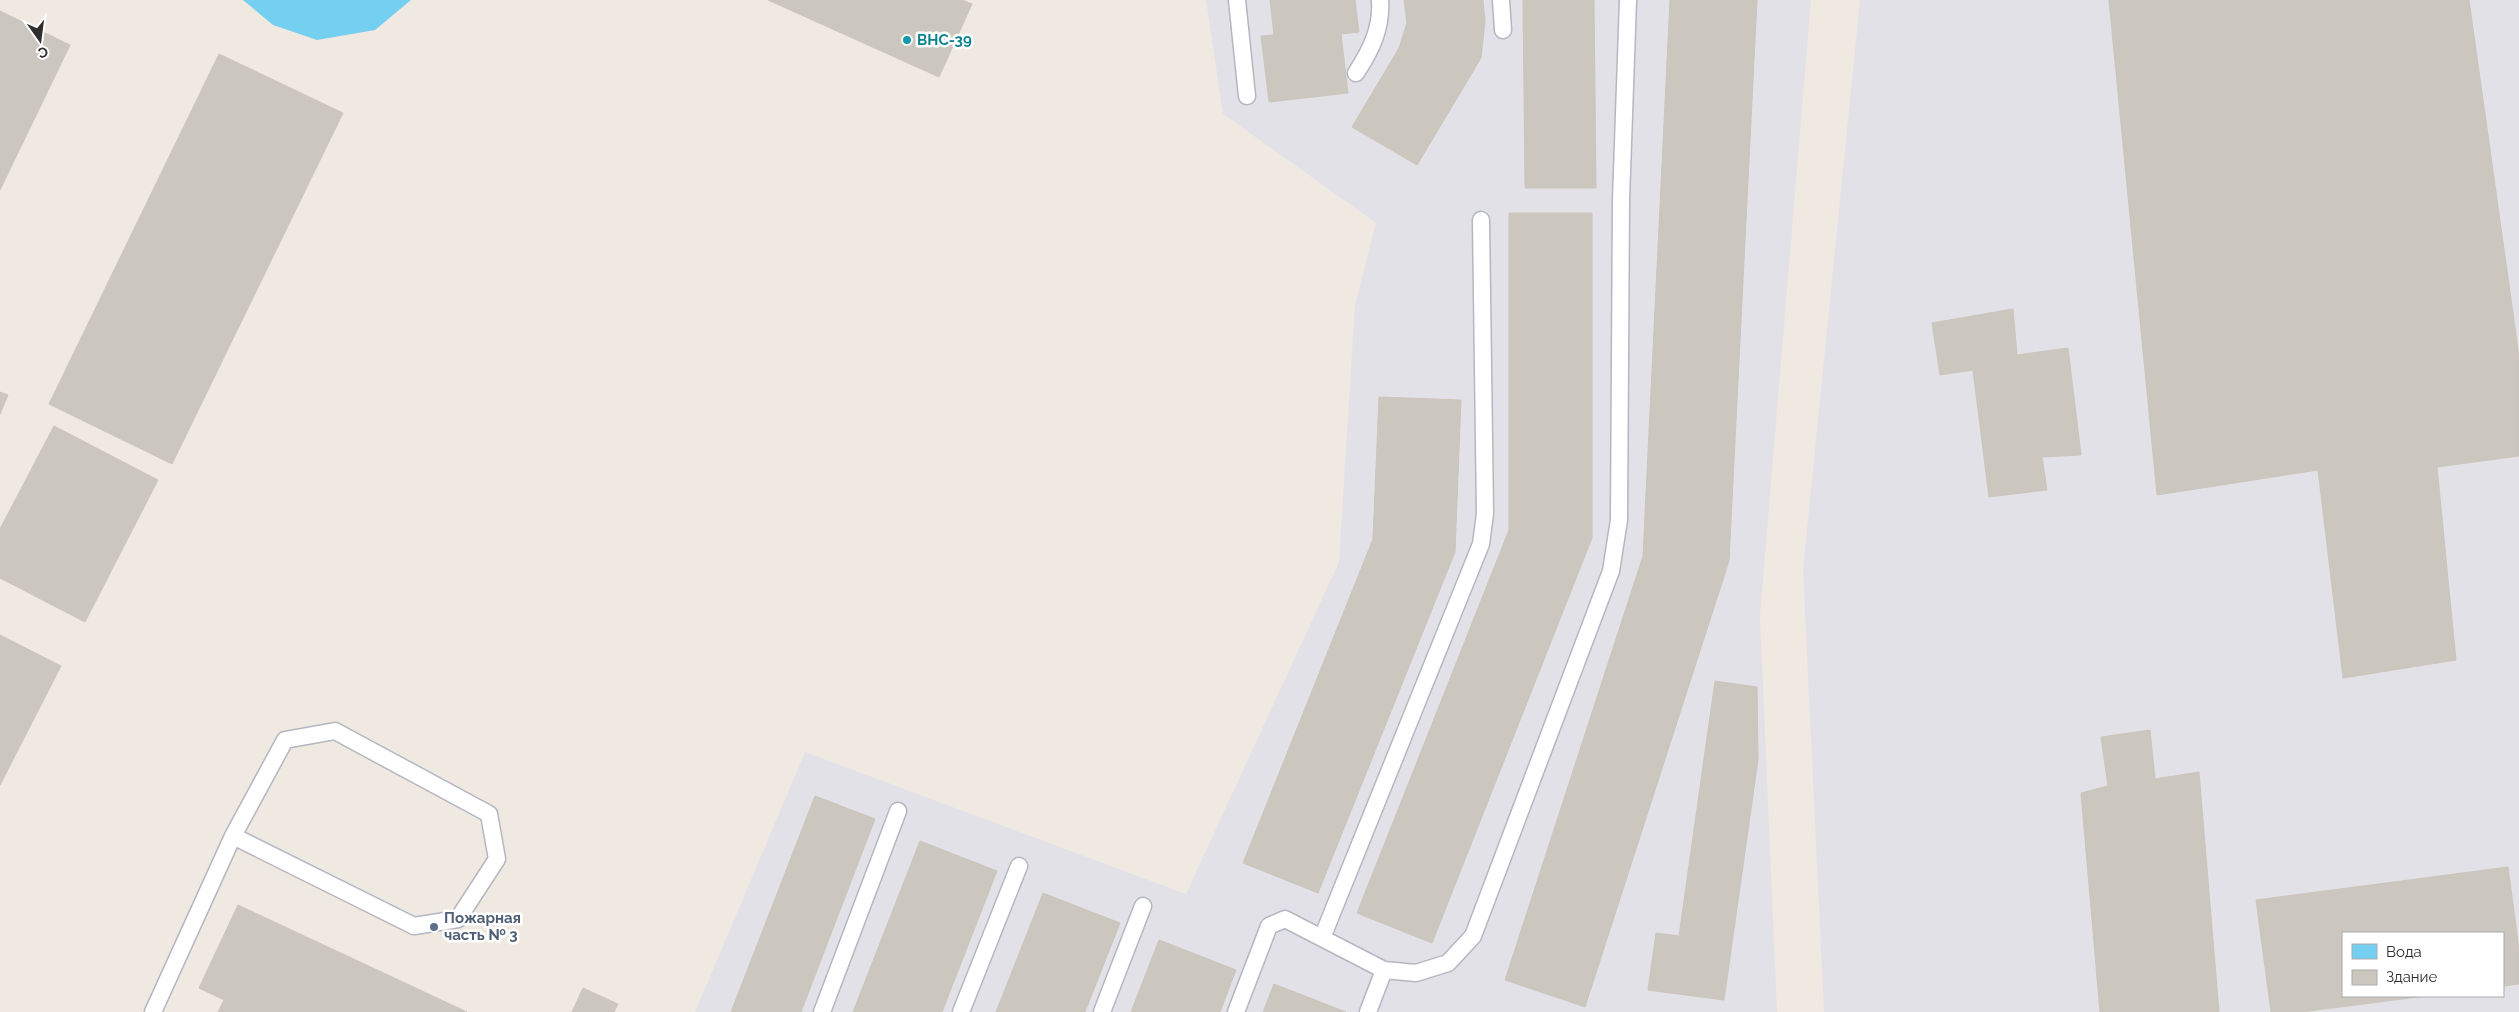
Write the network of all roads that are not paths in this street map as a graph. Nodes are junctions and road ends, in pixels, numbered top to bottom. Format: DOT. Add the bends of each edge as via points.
graph roads {
  1 [pos="1237,0"];
  2 [pos="1380,0"];
  3 [pos="1501,0"];
  4 [pos="1628,0"];
  5 [pos="1503,30"];
  6 [pos="1356,73"];
  7 [pos="1247,96"];
  8 [pos="1481,220"];
  9 [pos="898,811"];
  10 [pos="233,836"];
  11 [pos="1019,866"];
  12 [pos="1143,906"];
  13 [pos="1322,938"];
  14 [pos="1384,970"];
  15 [pos="153,1012"];
  16 [pos="822,1012"];
  17 [pos="961,1012"];
  18 [pos="1102,1012"];
  19 [pos="1236,1012"];
  20 [pos="1368,1012"];
  1 -- 7 [label="lane"];
  2 -- 6 [label="lane" via="1381,13 1372,50"];
  3 -- 5 [label="lane"];
  4 -- 14 [label="lane" via="1622,200 1619,520 1611,571 1473,936 1448,964 1416,973"];
  8 -- 13 [label="lane" via="1486,514 1481,544"];
  9 -- 16 [label="lane"];
  10 -- 10 [label="lane" via="414,926 458,919 497,859 489,814 335,731 286,740"];
  10 -- 15 [label="lane"];
  11 -- 17 [label="lane"];
  12 -- 18 [label="lane"];
  13 -- 14 [label="lane"];
  13 -- 19 [label="lane" via="1285,919 1269,926"];
  14 -- 20 [label="lane"];
}
